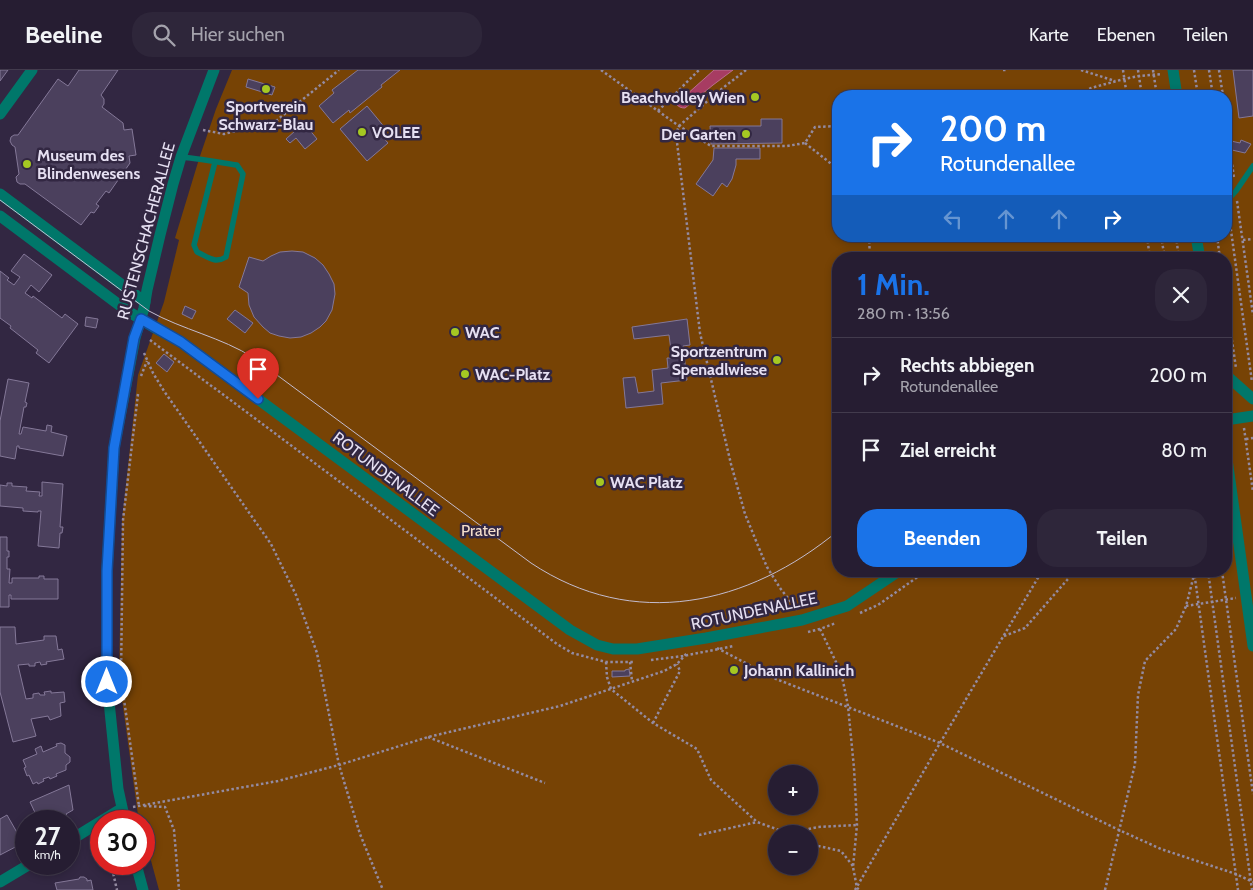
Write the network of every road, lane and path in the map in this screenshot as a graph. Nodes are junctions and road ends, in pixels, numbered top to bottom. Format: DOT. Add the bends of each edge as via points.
graph roads {
  1 [pos="32,70"];
  2 [pos="214,70"];
  3 [pos="339,70"];
  4 [pos="601,70"];
  5 [pos="699,70"];
  6 [pos="746,70"];
  7 [pos="1081,70"];
  8 [pos="1123,70"];
  9 [pos="1138,70"];
  10 [pos="1153,70"];
  11 [pos="1194,70"];
  12 [pos="1209,70"];
  13 [pos="1219,70"];
  14 [pos="1173,71"];
  15 [pos="1154,75"];
  16 [pos="1139,76"];
  17 [pos="1124,78"];
  18 [pos="1116,82"];
  19 [pos="1087,90"];
  20 [pos="1126,90"];
  21 [pos="1141,90"];
  22 [pos="1155,90"];
  23 [pos="1176,90"];
  24 [pos="1197,90"];
  25 [pos="1212,90"];
  26 [pos="1222,90"];
  27 [pos="658,111"];
  28 [pos="0,114"];
  29 [pos="679,126"];
  30 [pos="832,126"];
  31 [pos="192,128"];
  32 [pos="805,143"];
  33 [pos="181,157"];
  34 [pos="215,162"];
  35 [pos="1232,163"];
  36 [pos="832,164"];
  37 [pos="1253,166"];
  38 [pos="1236,191"];
  39 [pos="0,194"];
  40 [pos="1232,195"];
  41 [pos="0,216"];
  42 [pos="1232,237"];
  43 [pos="1253,239"];
  44 [pos="1243,240"];
  45 [pos="145,302"];
  46 [pos="1253,314"];
  47 [pos="139,325"];
  48 [pos="1232,343"];
  49 [pos="147,361"];
  50 [pos="139,380"];
  51 [pos="1232,380"];
  52 [pos="1252,383"];
  53 [pos="1238,386"];
  54 [pos="138,390"];
  55 [pos="1253,399"];
  56 [pos="1248,417"];
  57 [pos="1232,419"];
  58 [pos="1253,438"];
  59 [pos="1246,439"];
  60 [pos="1253,492"];
  61 [pos="1232,495"];
  62 [pos="890,577"];
  63 [pos="918,577"];
  64 [pos="1038,577"];
  65 [pos="1070,577"];
  66 [pos="1193,577"];
  67 [pos="1195,577"];
  68 [pos="1209,577"];
  69 [pos="1223,577"];
  70 [pos="1246,596"];
  71 [pos="1226,600"];
  72 [pos="1212,602"];
  73 [pos="1198,604"];
  74 [pos="1186,606"];
  75 [pos="853,616"];
  76 [pos="802,620"];
  77 [pos="837,622"];
  78 [pos="820,629"];
  79 [pos="802,633"];
  80 [pos="1003,636"];
  81 [pos="706,638"];
  82 [pos="737,645"];
  83 [pos="1253,646"];
  84 [pos="719,649"];
  85 [pos="684,656"];
  86 [pos="648,660"];
  87 [pos="639,661"];
  88 [pos="606,662"];
  89 [pos="630,662"];
  90 [pos="677,664"];
  91 [pos="632,681"];
  92 [pos="611,688"];
  93 [pos="848,706"];
  94 [pos="653,723"];
  95 [pos="428,737"];
  96 [pos="940,743"];
  97 [pos="339,765"];
  98 [pos="545,783"];
  99 [pos="1253,794"];
  100 [pos="138,806"];
  101 [pos="122,809"];
  102 [pos="757,822"];
  103 [pos="857,825"];
  104 [pos="768,826"];
  105 [pos="818,827"];
  106 [pos="1119,830"];
  107 [pos="80,834"];
  108 [pos="699,835"];
  109 [pos="818,846"];
  110 [pos="854,867"];
  111 [pos="15,873"];
  112 [pos="1236,874"];
  113 [pos="114,875"];
  114 [pos="139,875"];
  115 [pos="0,882"];
  116 [pos="1252,882"];
  117 [pos="857,889"];
  118 [pos="117,890"];
  119 [pos="143,890"];
  120 [pos="179,890"];
  121 [pos="383,890"];
  122 [pos="1106,890"];
  123 [pos="1238,890"];
  124 [pos="1252,890"];
  1 -- 28 [label="street"];
  2 -- 31 [label="street, RUSTENSCHACHERALLEE"];
  3 -- 31 [label="path" via="276,121 224,134"];
  4 -- 27 [label="path"];
  5 -- 27 [label="path"];
  6 -- 29 [label="path"];
  7 -- 18 [label="path"];
  8 -- 17 [label="path"];
  9 -- 16 [label="path"];
  10 -- 15 [label="path"];
  11 -- 24 [label="path"];
  12 -- 25 [label="path"];
  13 -- 26 [label="path"];
  14 -- 15 [label="path"];
  14 -- 23 [label="street"];
  15 -- 16 [label="path"];
  15 -- 22 [label="path"];
  16 -- 17 [label="path"];
  16 -- 21 [label="path"];
  17 -- 18 [label="path"];
  17 -- 20 [label="path"];
  18 -- 19 [label="path"];
  27 -- 29 [label="path"];
  29 -- 32 [label="path" via="711,146"];
  29 -- 76 [label="path" via="676,134 700,333 731,464 745,514 767,567 798,609"];
  30 -- 32 [label="path" via="815,127"];
  31 -- 33 [label="street, RUSTENSCHACHERALLEE"];
  32 -- 36 [label="path"];
  33 -- 34 [label="lane"];
  33 -- 45 [label="street, RUSTENSCHACHERALLEE"];
  34 -- 34 [label="lane" via="237,165 243,174 226,257 216,261 197,252 194,245"];
  35 -- 38 [label="path"];
  37 -- 38 [label="lane"];
  38 -- 40 [label="lane"];
  38 -- 44 [label="path"];
  39 -- 45 [label="street"];
  41 -- 47 [label="street, ROTUNDENALLEE"];
  42 -- 52 [label="path"];
  43 -- 44 [label="path"];
  44 -- 46 [label="path"];
  45 -- 47 [label="street, RUSTENSCHACHERALLEE"];
  47 -- 49 [label="path"];
  47 -- 81 [label="street, ROTUNDENALLEE" via="181,342 570,630 613,649 637,649"];
  47 -- 88 [label="path" via="557,644 572,653"];
  47 -- 101 [label="street, RUSTENSCHACHERALLEE" via="114,448 107,571 107,682"];
  48 -- 53 [label="path"];
  49 -- 50 [label="path"];
  49 -- 97 [label="path" via="164,391 271,544 296,595 317,653"];
  51 -- 53 [label="street"];
  53 -- 55 [label="street"];
  54 -- 100 [label="path" via="123,520 121,678"];
  56 -- 57 [label="street"];
  56 -- 59 [label="path"];
  58 -- 59 [label="path"];
  59 -- 60 [label="path"];
  61 -- 70 [label="street"];
  62 -- 76 [label="street, ROTUNDENALLEE" via="847,606"];
  63 -- 75 [label="path" via="878,606"];
  64 -- 80 [label="path"];
  65 -- 80 [label="path" via="1026,628"];
  66 -- 74 [label="path"];
  67 -- 73 [label="path"];
  68 -- 72 [label="path"];
  69 -- 71 [label="path"];
  70 -- 71 [label="path"];
  70 -- 83 [label="street"];
  71 -- 72 [label="path"];
  71 -- 99 [label="path"];
  72 -- 73 [label="path"];
  72 -- 116 [label="path"];
  73 -- 74 [label="path"];
  73 -- 112 [label="path"];
  74 -- 106 [label="path" via="1176,629 1145,661 1138,695 1135,764"];
  76 -- 78 [label="path"];
  76 -- 81 [label="street, ROTUNDENALLEE"];
  77 -- 78 [label="path"];
  78 -- 79 [label="path"];
  78 -- 93 [label="path" via="843,681"];
  80 -- 96 [label="path"];
  81 -- 84 [label="path"];
  81 -- 85 [label="path"];
  82 -- 84 [label="path"];
  84 -- 85 [label="path"];
  84 -- 93 [label="path" via="776,679"];
  85 -- 86 [label="path"];
  85 -- 90 [label="path"];
  87 -- 89 [label="path"];
  88 -- 89 [label="path"];
  88 -- 92 [label="path"];
  89 -- 91 [label="path"];
  90 -- 91 [label="path"];
  90 -- 94 [label="path" via="680,671"];
  91 -- 92 [label="path"];
  92 -- 94 [label="path"];
  92 -- 95 [label="path" via="560,706"];
  93 -- 96 [label="path"];
  93 -- 103 [label="path"];
  94 -- 102 [label="path" via="697,748 712,780"];
  95 -- 97 [label="path"];
  95 -- 98 [label="path"];
  96 -- 106 [label="path"];
  96 -- 117 [label="path"];
  97 -- 100 [label="path" via="278,781"];
  97 -- 121 [label="path" via="360,834"];
  100 -- 120 [label="path" via="165,807 174,830"];
  101 -- 107 [label="street"];
  102 -- 104 [label="path"];
  102 -- 108 [label="path"];
  103 -- 105 [label="path"];
  103 -- 110 [label="path"];
  106 -- 112 [label="path" via="1161,849"];
  106 -- 122 [label="path"];
  109 -- 110 [label="path" via="841,851"];
  110 -- 117 [label="path"];
  111 -- 115 [label="street"];
  112 -- 116 [label="path"];
  112 -- 123 [label="path"];
  113 -- 118 [label="path"];
  114 -- 119 [label="street"];
  116 -- 124 [label="path"];
}
